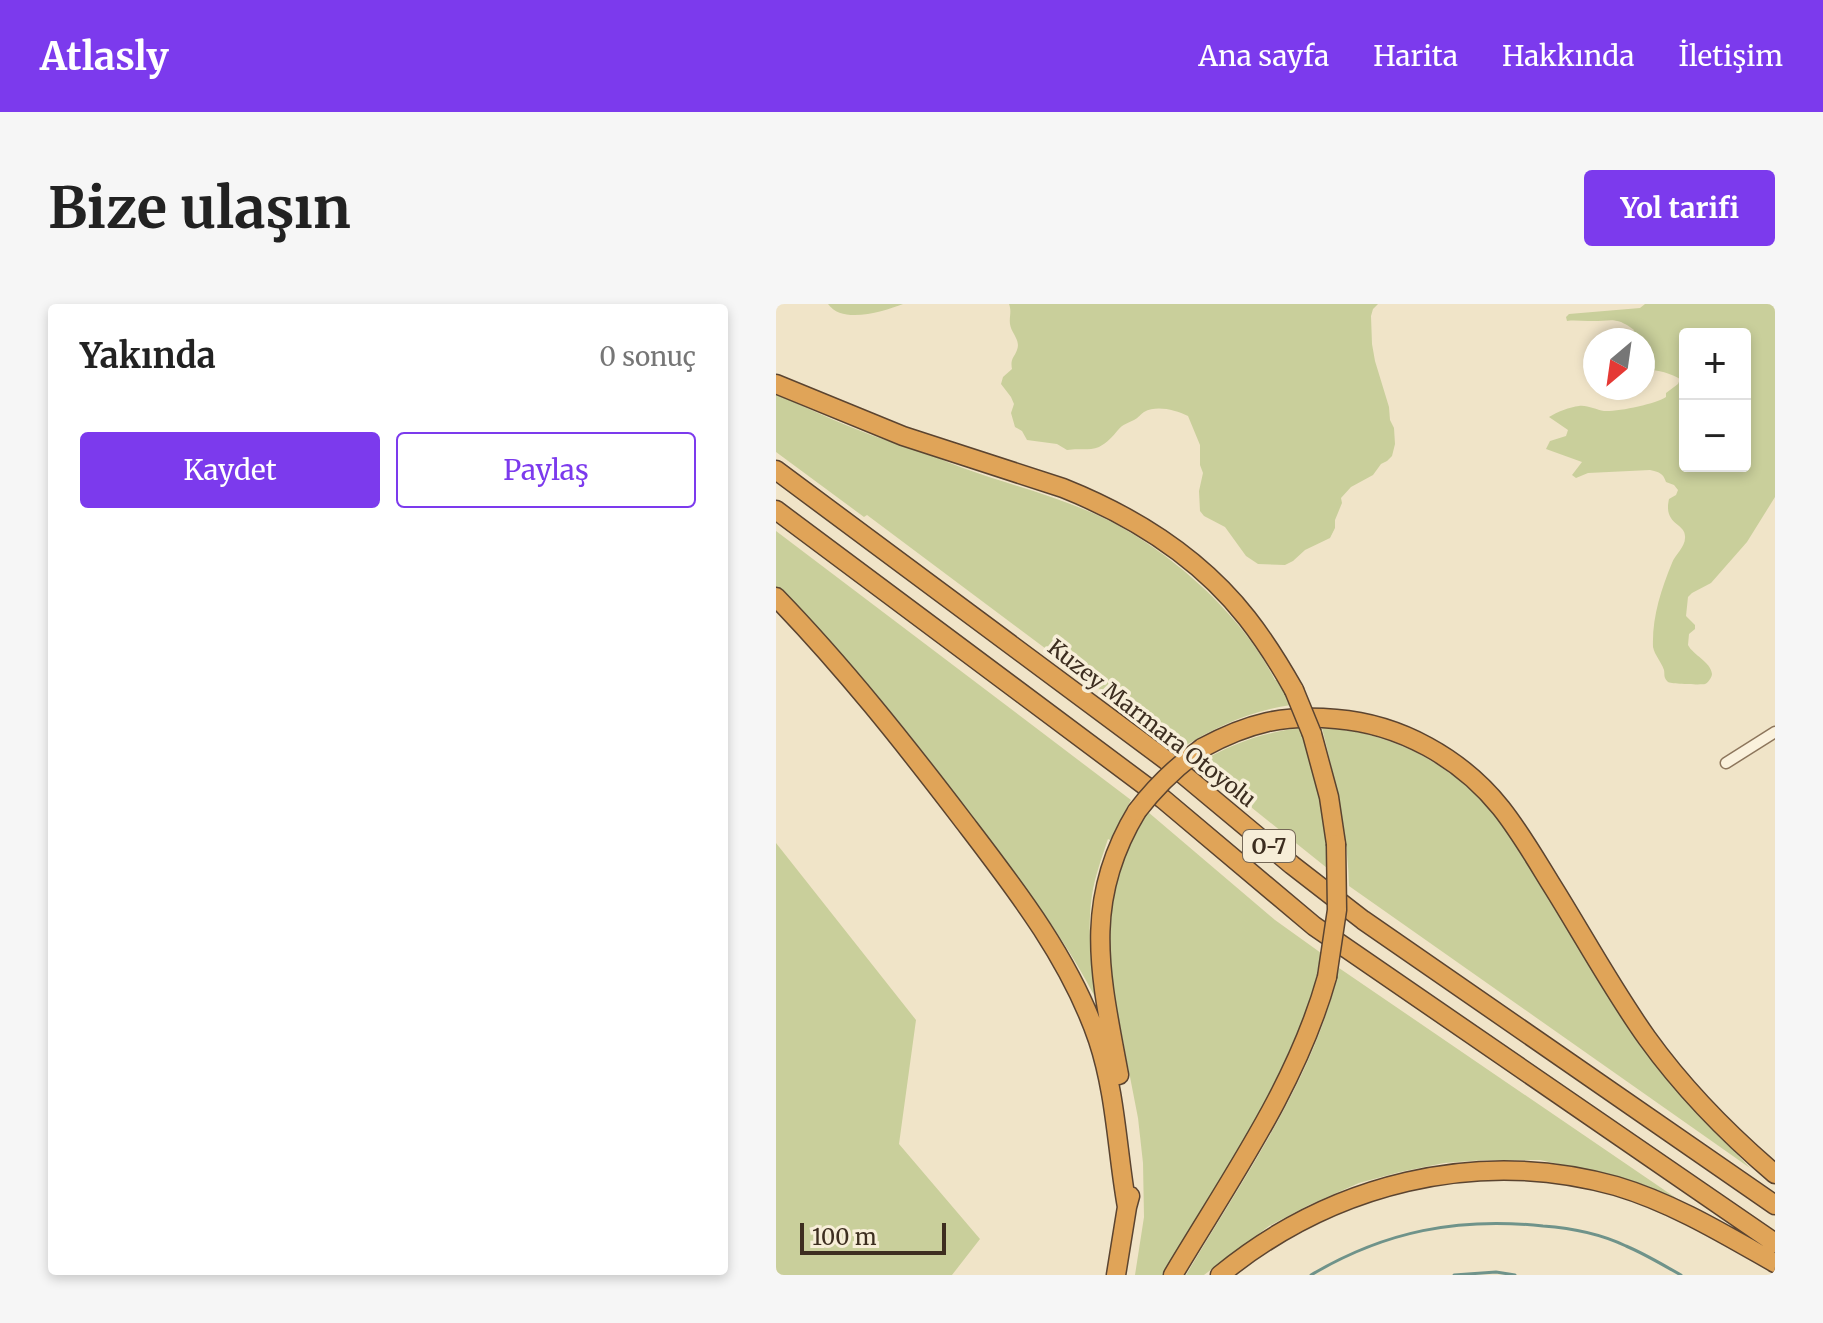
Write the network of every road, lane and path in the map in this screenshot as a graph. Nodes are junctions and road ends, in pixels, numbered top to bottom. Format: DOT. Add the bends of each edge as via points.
graph roads {
  1 [pos="776,384"];
  2 [pos="776,470"];
  3 [pos="776,510"];
  4 [pos="776,597"];
  5 [pos="1775,732"];
  6 [pos="1726,763"];
  7 [pos="1775,1174"];
  8 [pos="1775,1205"];
  9 [pos="1127,1207"];
  10 [pos="1775,1243"];
  11 [pos="1775,1263"];
  12 [pos="1116,1275"];
  13 [pos="1173,1275"];
  14 [pos="1220,1275"];
  1 -- 13 [label="highway, bridge" via="903,436 1063,488 1137,523 1229,597 1271,650 1294,690 1327,786 1336,844 1337,910 1327,977 1286,1084"];
  2 -- 8 [label="highway, Kuzey Marmara Otoyolu / O-7" via="1166,760 1363,920"];
  3 -- 10 [label="highway, O-7" via="1163,799 1314,926"];
  4 -- 9 [label="highway" via="935,783 1052,946 1088,1015 1104,1061"];
  5 -- 6 [label="street"];
  7 -- 9 [label="highway, bridge" via="1704,1105 1648,1039 1515,826 1485,789 1433,749 1406,736 1352,720 1297,718 1257,723 1223,737 1169,773 1137,811 1111,865 1099,940 1128,1124 1132,1185"];
  9 -- 12 [label="highway"];
  11 -- 14 [label="highway" via="1706,1224 1617,1187 1533,1171 1486,1170 1420,1179 1338,1204 1268,1240"];
}
